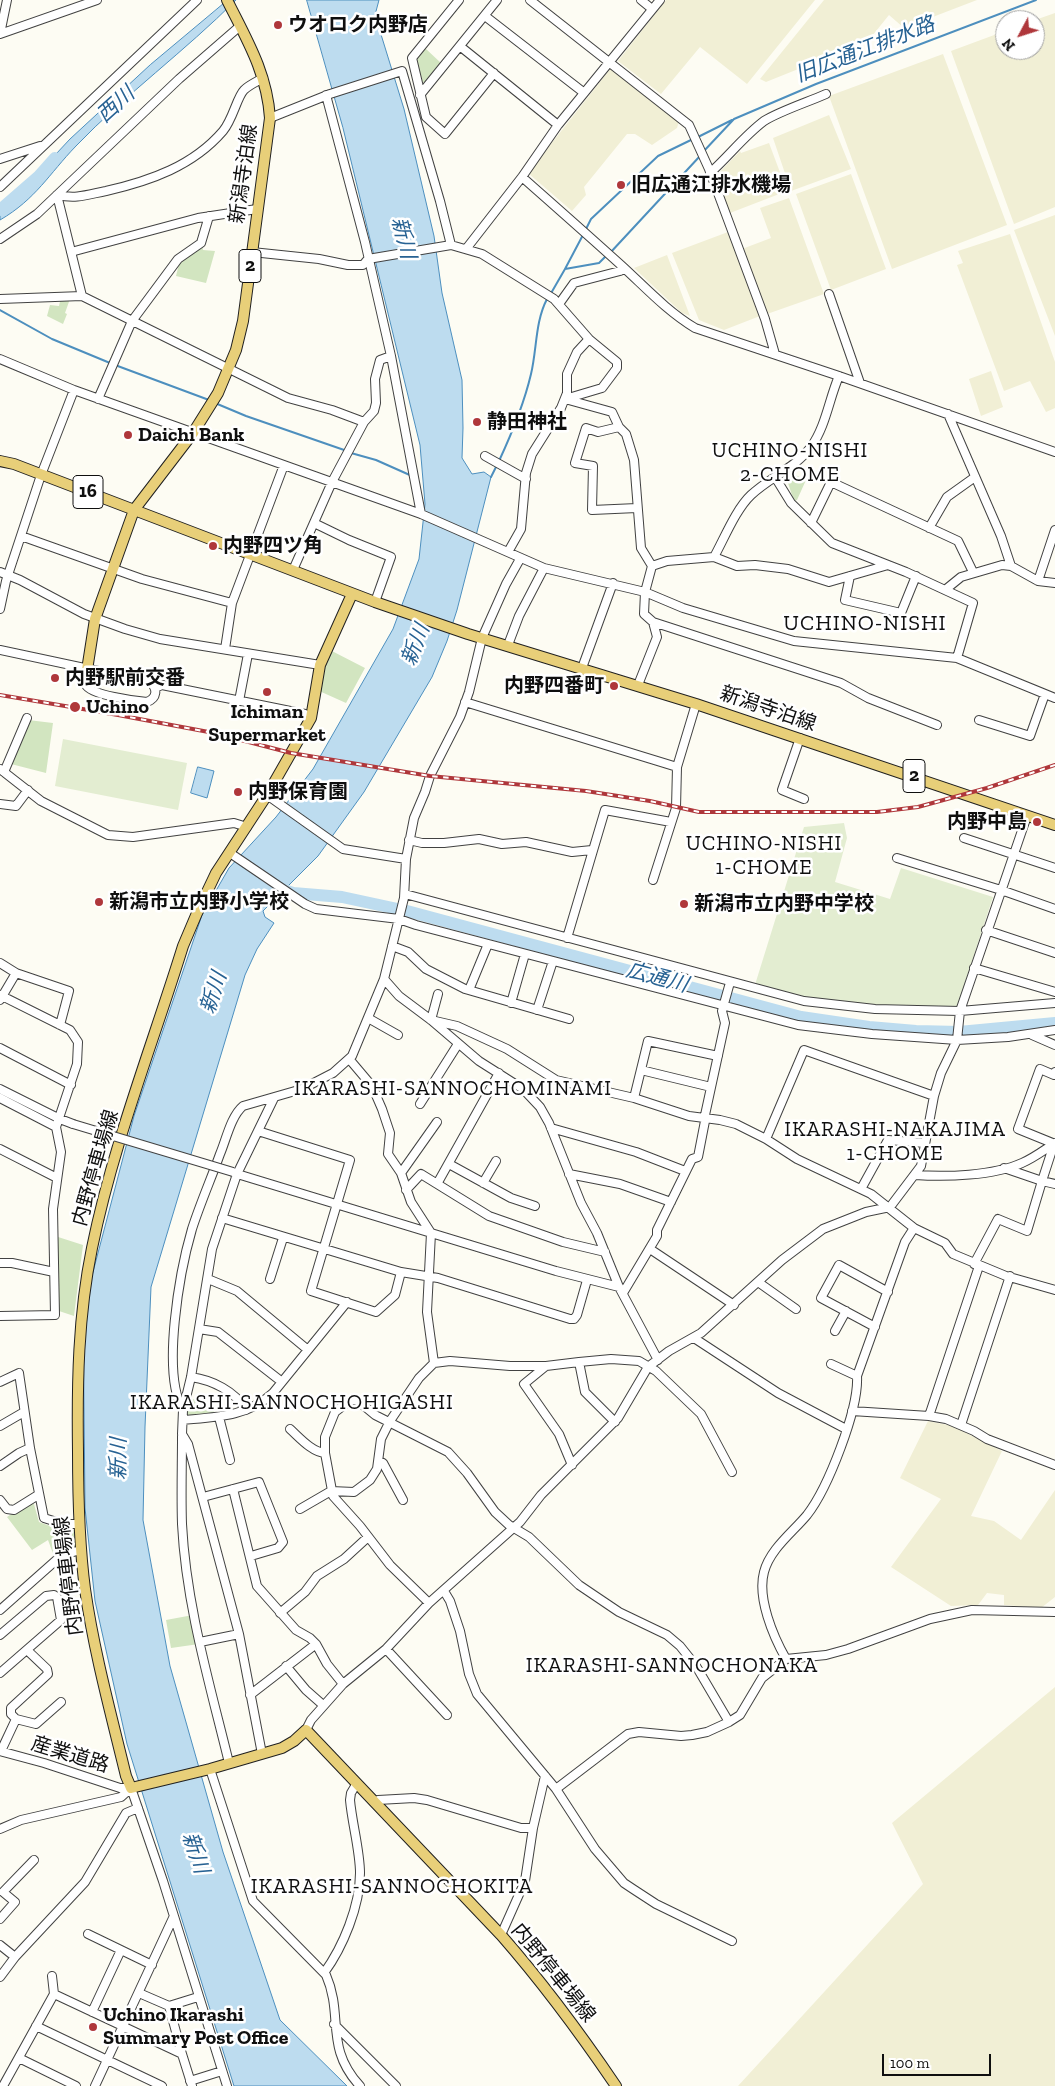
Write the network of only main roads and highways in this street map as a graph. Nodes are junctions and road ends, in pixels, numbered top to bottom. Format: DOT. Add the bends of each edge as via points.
graph roads {
  1 [pos="227,0"];
  2 [pos="0,461"];
  3 [pos="134,510"];
  4 [pos="352,594"];
  5 [pos="87,670"];
  6 [pos="1055,825"];
  7 [pos="616,2086"];
  1 -- 3 [label="main road, 新潟寺泊線 / 2" via="263,78 270,118 243,321 229,369 218,393 193,433"];
  2 -- 3 [label="main road, 16"];
  3 -- 4 [label="main road, 2"];
  3 -- 5 [label="main road" via="95,619"];
  4 -- 6 [label="main road, 新潟寺泊線 / 2" via="468,634 800,738"];
  4 -- 7 [label="main road, 内野停車場線" via="320,665 311,718 206,892 183,946 100,1214 84,1294 79,1346 78,1524 85,1588 98,1660 126,1776 134,1787 282,1748 306,1730 501,1935 563,2010"];
}
